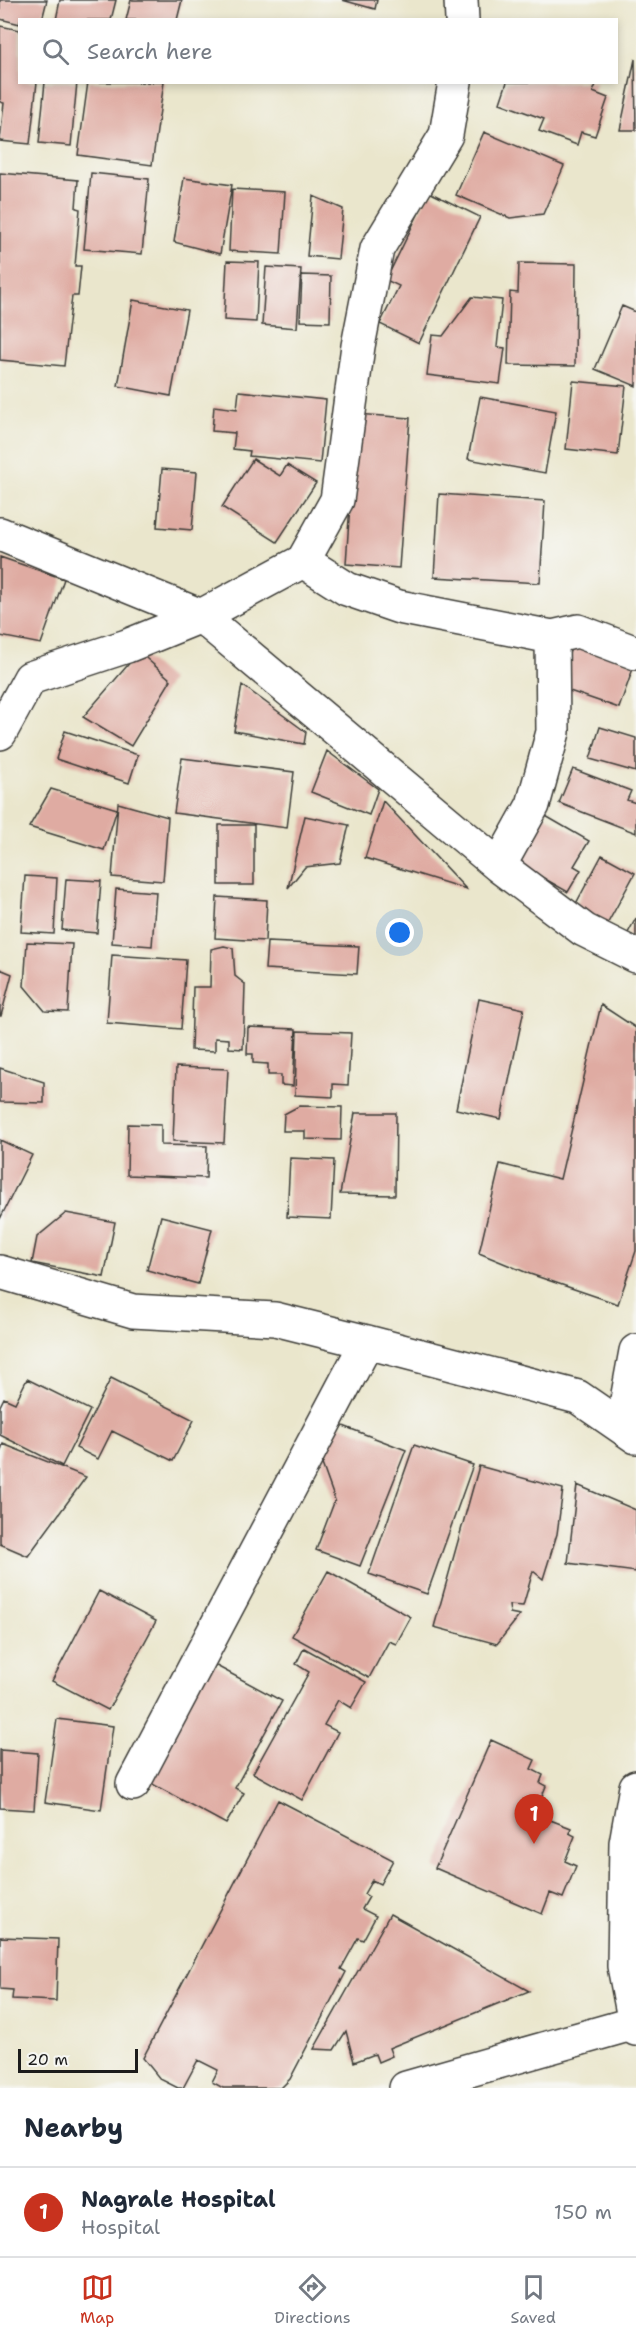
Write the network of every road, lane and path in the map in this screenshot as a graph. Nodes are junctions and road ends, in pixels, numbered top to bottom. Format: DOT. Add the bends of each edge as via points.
graph roads {
  1 [pos="461,0"];
  2 [pos="462,18"];
  3 [pos="455,84"];
  4 [pos="0,534"];
  5 [pos="303,561"];
  6 [pos="201,616"];
  7 [pos="552,637"];
  8 [pos="636,653"];
  9 [pos="0,732"];
  10 [pos="499,866"];
  11 [pos="636,956"];
  12 [pos="0,1272"];
  13 [pos="367,1342"];
  14 [pos="636,1351"];
  15 [pos="629,1432"];
  16 [pos="133,1784"];
  17 [pos="636,1787"];
  18 [pos="635,2026"];
  19 [pos="406,2088"];
  1 -- 2 [label="street"];
  3 -- 5 [label="street" via="446,135 377,249 358,346 337,500"];
  4 -- 6 [label="street"];
  5 -- 6 [label="street"];
  5 -- 7 [label="street" via="347,589 399,608"];
  6 -- 9 [label="street" via="30,678"];
  6 -- 10 [label="street"];
  7 -- 8 [label="street" via="578,631"];
  7 -- 10 [label="street" via="553,732 533,805"];
  10 -- 11 [label="street" via="584,930"];
  12 -- 13 [label="street" via="133,1311 275,1319"];
  13 -- 15 [label="street" via="578,1397"];
  13 -- 16 [label="street"];
  14 -- 15 [label="street"];
  17 -- 18 [label="street" via="626,1843 624,1966"];
  18 -- 19 [label="street"];
}
